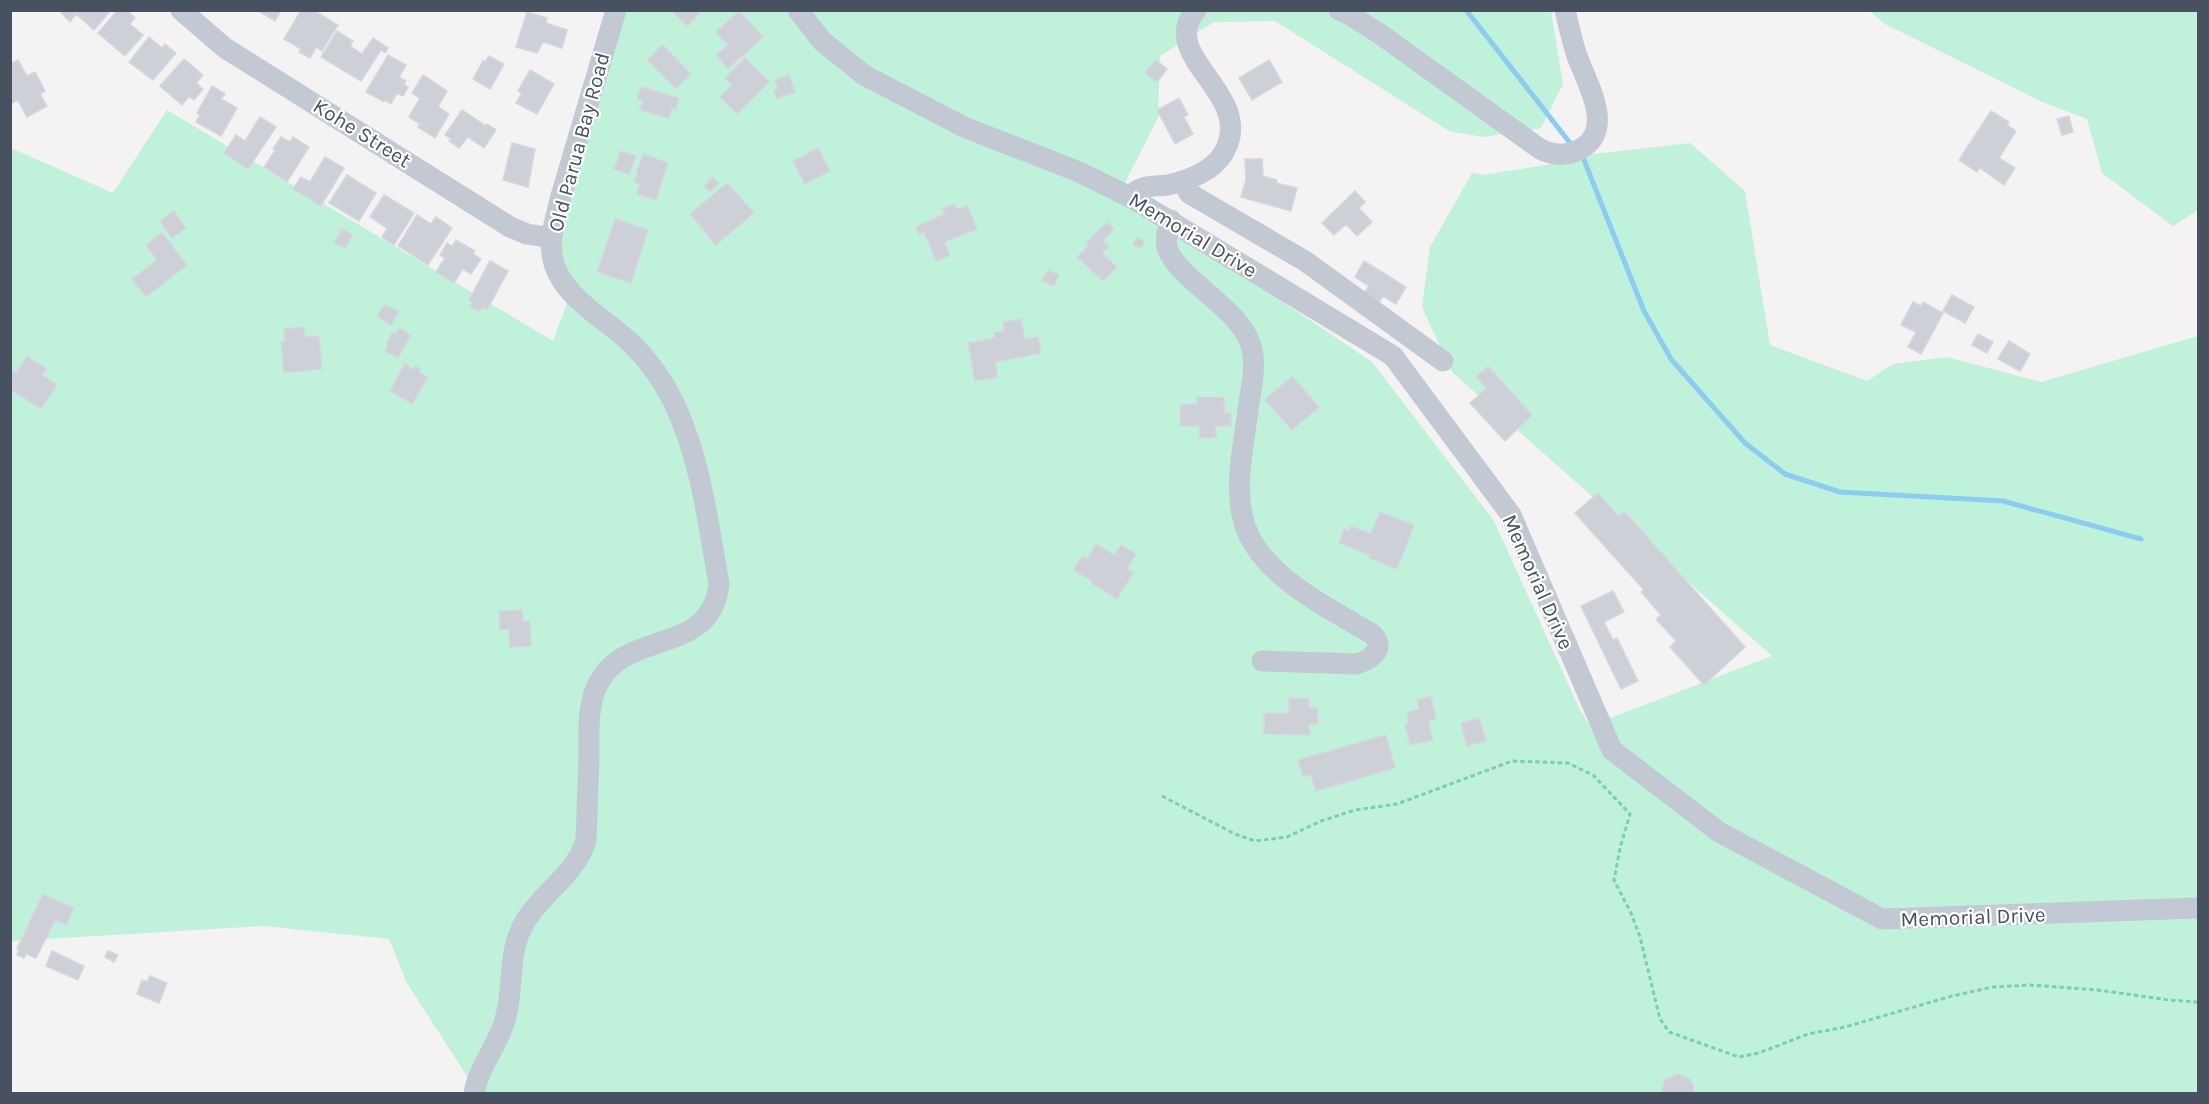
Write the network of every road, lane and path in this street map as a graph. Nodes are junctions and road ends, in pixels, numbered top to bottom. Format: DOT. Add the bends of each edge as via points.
graph roads {
  1 [pos="182,10"];
  2 [pos="616,10"];
  3 [pos="798,10"];
  4 [pos="1196,10"];
  5 [pos="1339,10"];
  6 [pos="1565,10"];
  7 [pos="1182,181"];
  8 [pos="1130,197"];
  9 [pos="1171,220"];
  10 [pos="552,238"];
  11 [pos="1443,362"];
  12 [pos="1262,661"];
  13 [pos="1162,796"];
  14 [pos="2199,908"];
  15 [pos="2199,1002"];
  16 [pos="474,1094"];
  1 -- 10 [label="street, Kohe Street" via="225,48 510,226 527,234"];
  2 -- 10 [label="street, Old Parua Bay Road"];
  3 -- 8 [label="street, Memorial Drive" via="822,41 864,75 964,126"];
  4 -- 7 [label="street" via="1188,24 1188,45 1226,104 1232,132 1216,163"];
  5 -- 6 [label="street" via="1380,34 1540,149 1562,154 1577,151 1590,141 1598,119 1597,105"];
  7 -- 8 [label="street" via="1140,188"];
  7 -- 11 [label="street" via="1189,193 1305,261"];
  8 -- 9 [label="street, Memorial Drive"];
  9 -- 12 [label="street" via="1167,235 1170,255 1237,321 1252,349 1253,376 1240,489 1242,515 1250,539 1289,582 1372,634 1377,641 1373,656 1356,664"];
  9 -- 14 [label="street, Memorial Drive" via="1393,356 1511,516 1612,750 1719,832 1882,919"];
  10 -- 16 [label="street, Old Parua Bay Road" via="552,253 560,277 582,302 631,344 674,402 700,480 718,596 705,620 693,630 623,656 597,685 590,722 586,840 582,855 537,905 518,937 503,1027"];
  13 -- 15 [label="path" via="1255,841 1287,837 1355,810 1397,804 1512,761 1568,763 1593,775 1630,814 1614,880 1640,937 1660,1019 1669,1032 1739,1057 1808,1034 1993,987 2098,990"];
}
